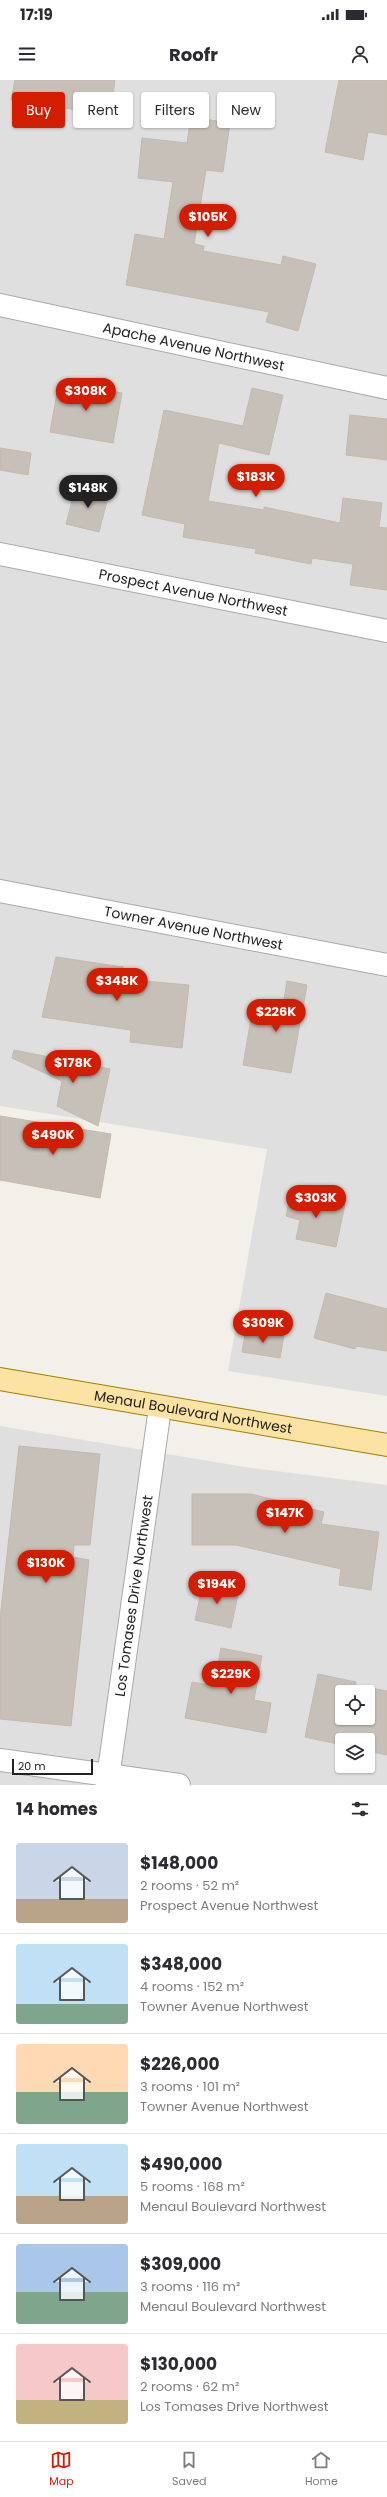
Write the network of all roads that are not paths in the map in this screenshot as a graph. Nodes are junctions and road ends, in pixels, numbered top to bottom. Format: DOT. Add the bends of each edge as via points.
graph roads {
  1 [pos="0,305"];
  2 [pos="387,388"];
  3 [pos="0,554"];
  4 [pos="387,631"];
  5 [pos="0,891"];
  6 [pos="387,965"];
  7 [pos="0,1379"];
  8 [pos="160,1408"];
  9 [pos="387,1445"];
  10 [pos="0,1760"];
  11 [pos="108,1780"];
  12 [pos="179,1785"];
  1 -- 2 [label="street, Apache Avenue Northwest"];
  3 -- 4 [label="street, Prospect Avenue Northwest"];
  5 -- 6 [label="street, Towner Avenue Northwest"];
  7 -- 8 [label="main road, Menaul Boulevard Northwest"];
  8 -- 9 [label="main road, Menaul Boulevard Northwest"];
  8 -- 11 [label="street, Los Tomases Drive Northwest"];
  10 -- 11 [label="street"];
  11 -- 12 [label="street"];
}
